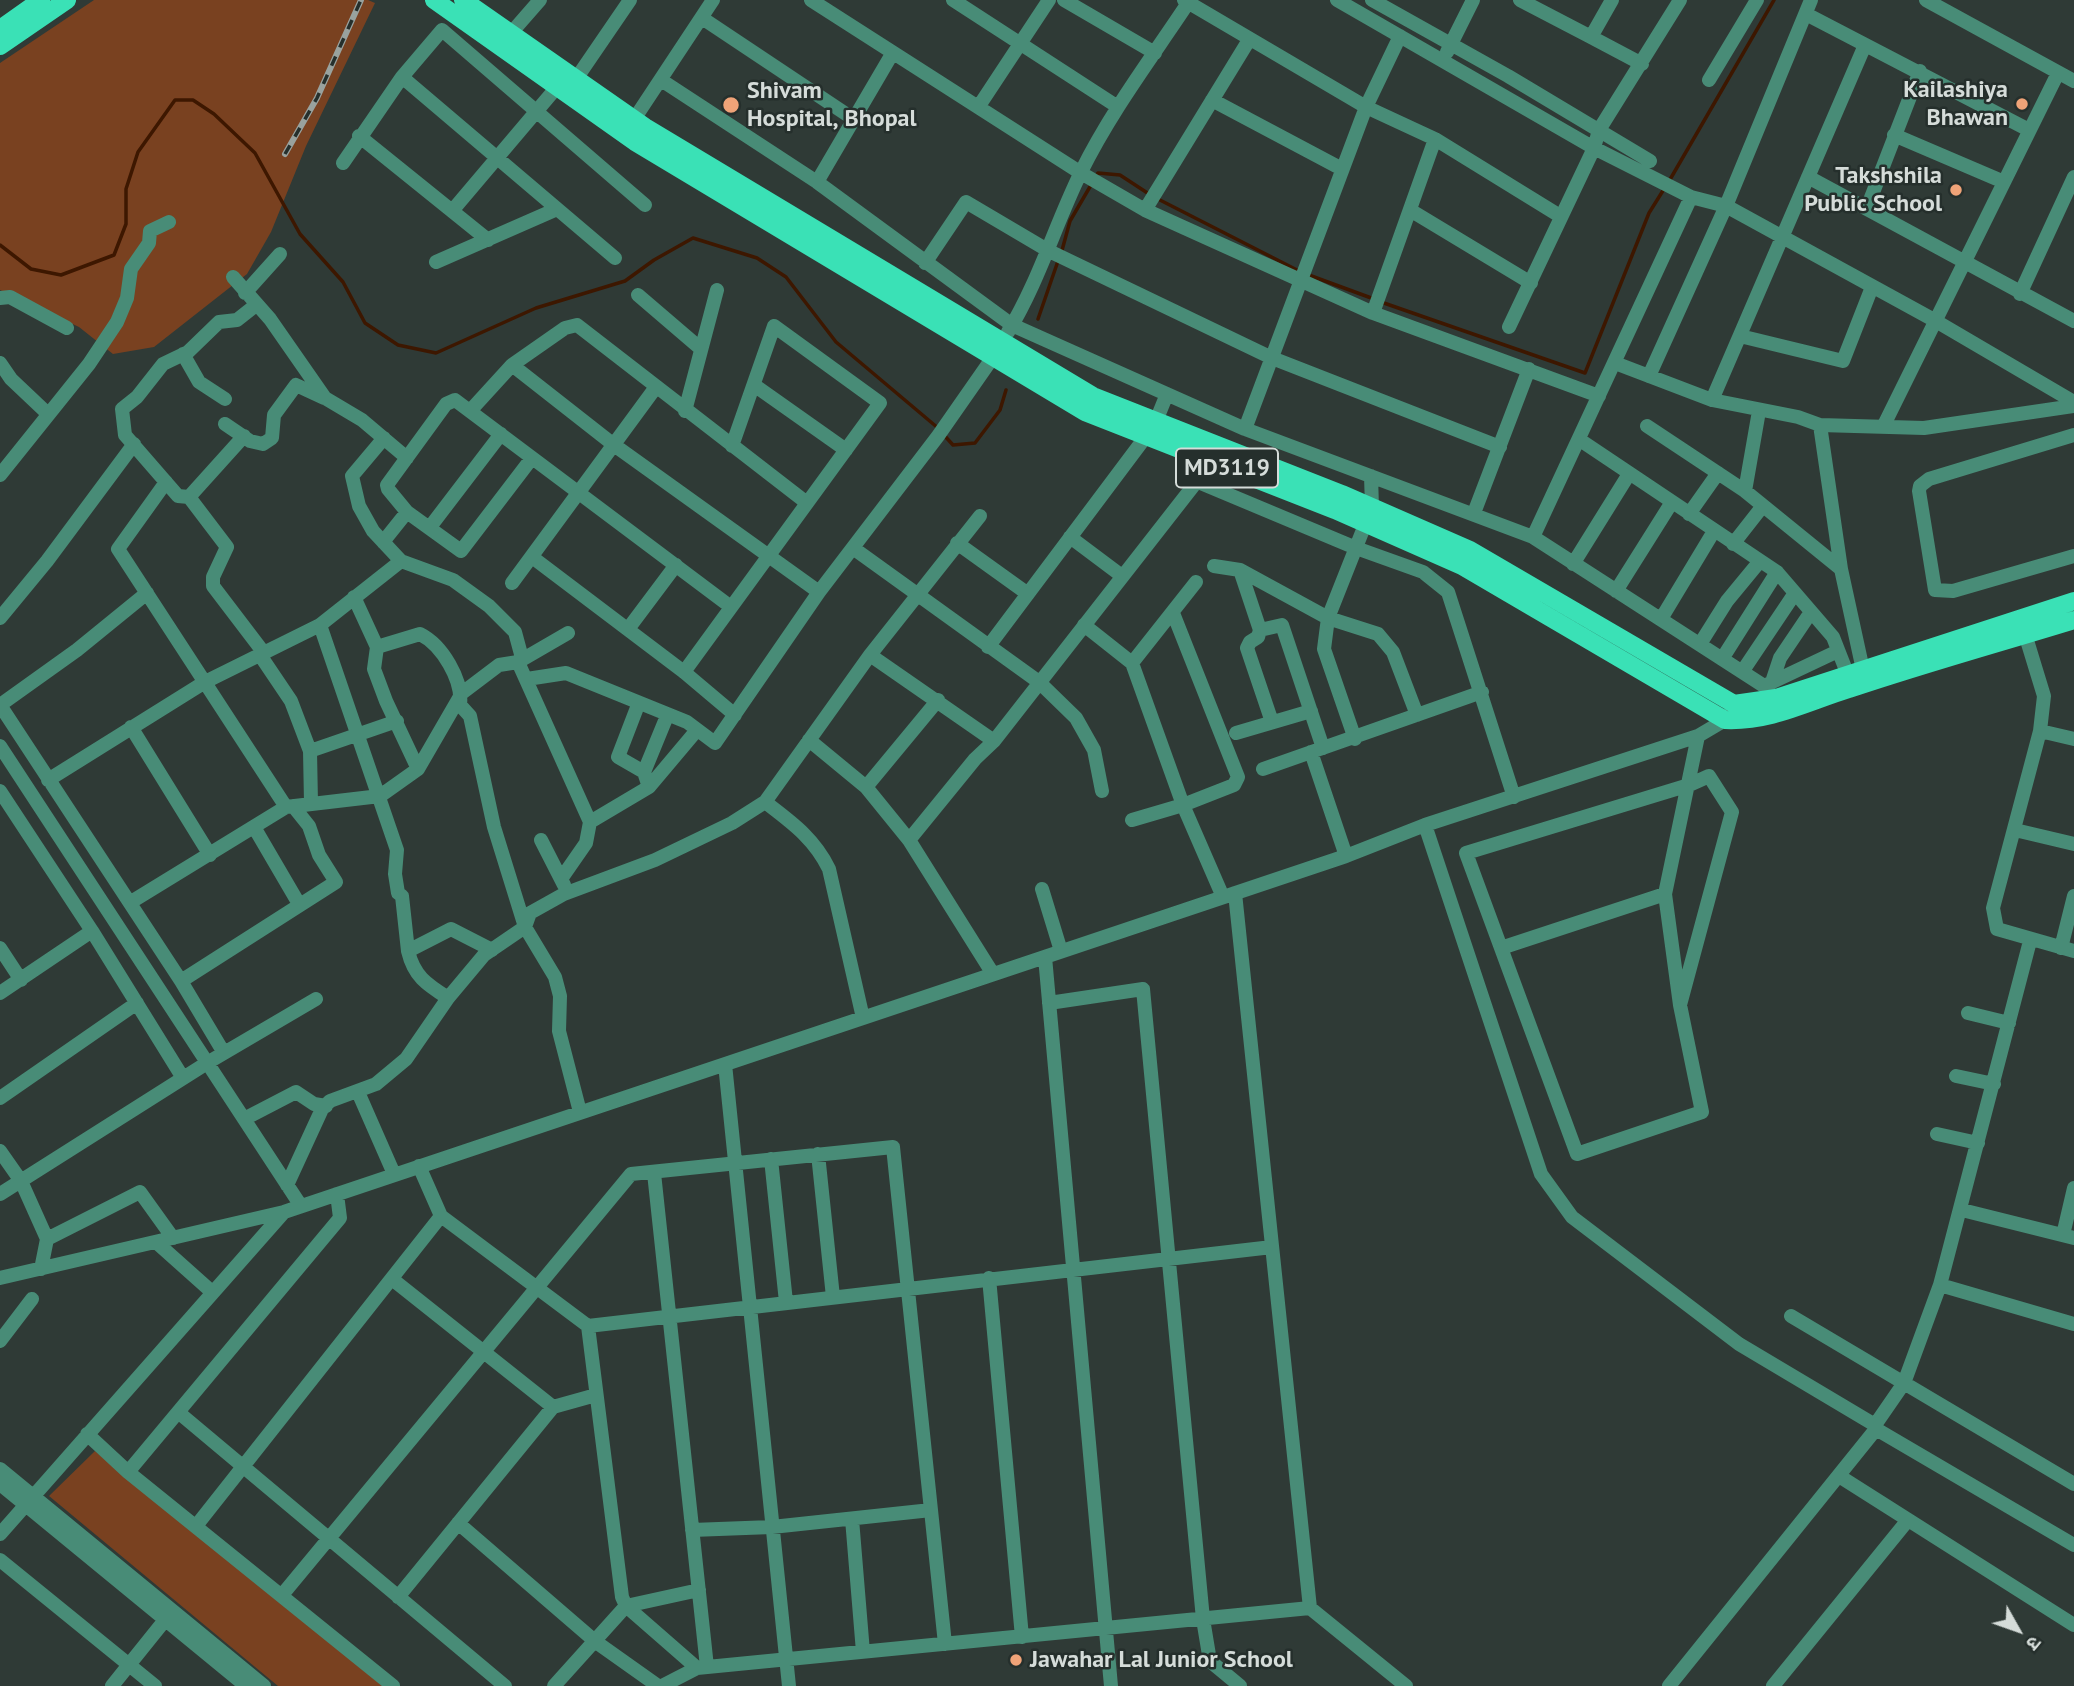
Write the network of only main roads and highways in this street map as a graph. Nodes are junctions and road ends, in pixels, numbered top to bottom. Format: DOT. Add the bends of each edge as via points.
graph roads {
  1 [pos="41,0"];
  2 [pos="67,0"];
  3 [pos="434,0"];
  4 [pos="458,7"];
  5 [pos="0,29"];
  6 [pos="505,40"];
  7 [pos="0,47"];
  8 [pos="629,127"];
  9 [pos="1151,428"];
  10 [pos="2074,601"];
  11 [pos="2074,620"];
  12 [pos="1854,677"];
  13 [pos="1774,695"];
  1 -- 5 [label="main road"];
  2 -- 7 [label="main road"];
  3 -- 4 [label="main road, MD3119"];
  4 -- 6 [label="main road, MD3119"];
  6 -- 8 [label="main road, MD3119" via="557,87"];
  6 -- 8 [label="main road, MD3119" via="576,79"];
  8 -- 9 [label="main road, MD3119" via="1003,341 1085,412"];
  9 -- 13 [label="main road, MD3119" via="1372,507 1470,550 1734,704 1752,704"];
  9 -- 13 [label="main road, MD3119" via="1212,462 1461,566 1725,720 1761,719"];
  10 -- 12 [label="main road"];
  11 -- 12 [label="main road"];
  12 -- 13 [label="main road"];
}
